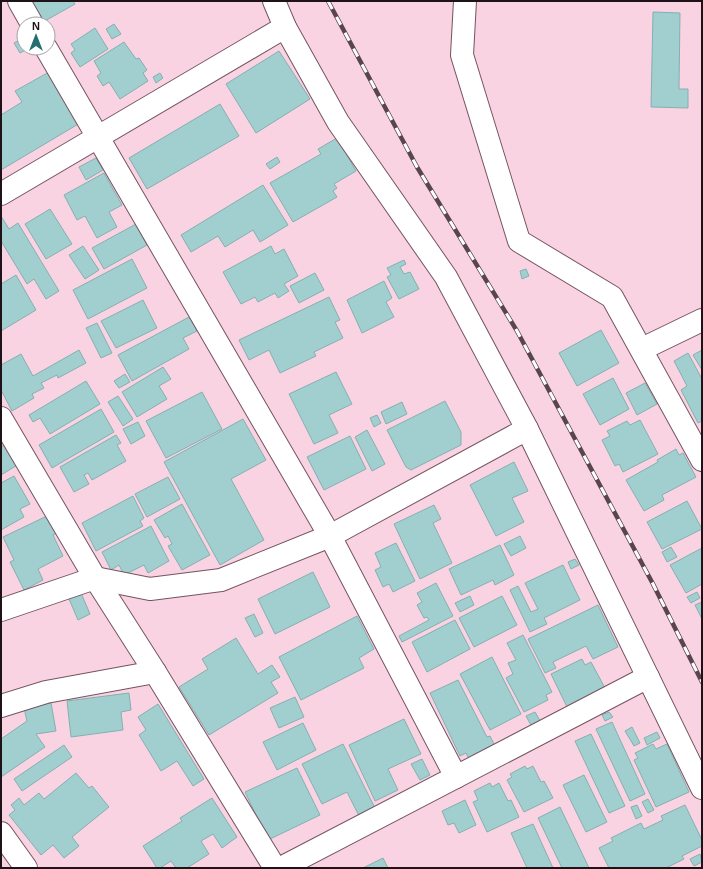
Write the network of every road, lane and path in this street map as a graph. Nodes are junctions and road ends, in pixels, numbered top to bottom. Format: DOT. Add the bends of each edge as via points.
graph roads {
  1 [pos="19,1"];
  2 [pos="274,1"];
  3 [pos="465,1"];
  4 [pos="27,16"];
  5 [pos="286,27"];
  6 [pos="51,56"];
  7 [pos="98,137"];
  8 [pos="1,194"];
  9 [pos="702,320"];
  10 [pos="642,349"];
  11 [pos="1,418"];
  12 [pos="527,429"];
  13 [pos="702,460"];
  14 [pos="330,536"];
  15 [pos="95,578"];
  16 [pos="1,610"];
  17 [pos="155,672"];
  18 [pos="648,677"];
  19 [pos="1,706"];
  20 [pos="456,777"];
  21 [pos="702,788"];
  22 [pos="1,833"];
  23 [pos="26,868"];
  24 [pos="275,868"];
  25 [pos="281,868"];
  1 -- 4 [label="street"];
  2 -- 5 [label="street"];
  3 -- 10 [label="street" via="462,55 519,241 612,297"];
  5 -- 7 [label="street"];
  5 -- 12 [label="street" via="338,122 446,277"];
  6 -- 7 [label="street"];
  7 -- 8 [label="street"];
  7 -- 14 [label="street"];
  9 -- 10 [label="street"];
  10 -- 13 [label="street"];
  11 -- 15 [label="street"];
  12 -- 14 [label="street"];
  12 -- 18 [label="street"];
  14 -- 15 [label="street" via="221,580 150,589"];
  14 -- 20 [label="street"];
  15 -- 16 [label="street"];
  15 -- 17 [label="street"];
  17 -- 19 [label="street" via="46,692"];
  17 -- 24 [label="street"];
  18 -- 20 [label="street"];
  18 -- 21 [label="street"];
  20 -- 25 [label="street"];
  22 -- 23 [label="street"];
}
